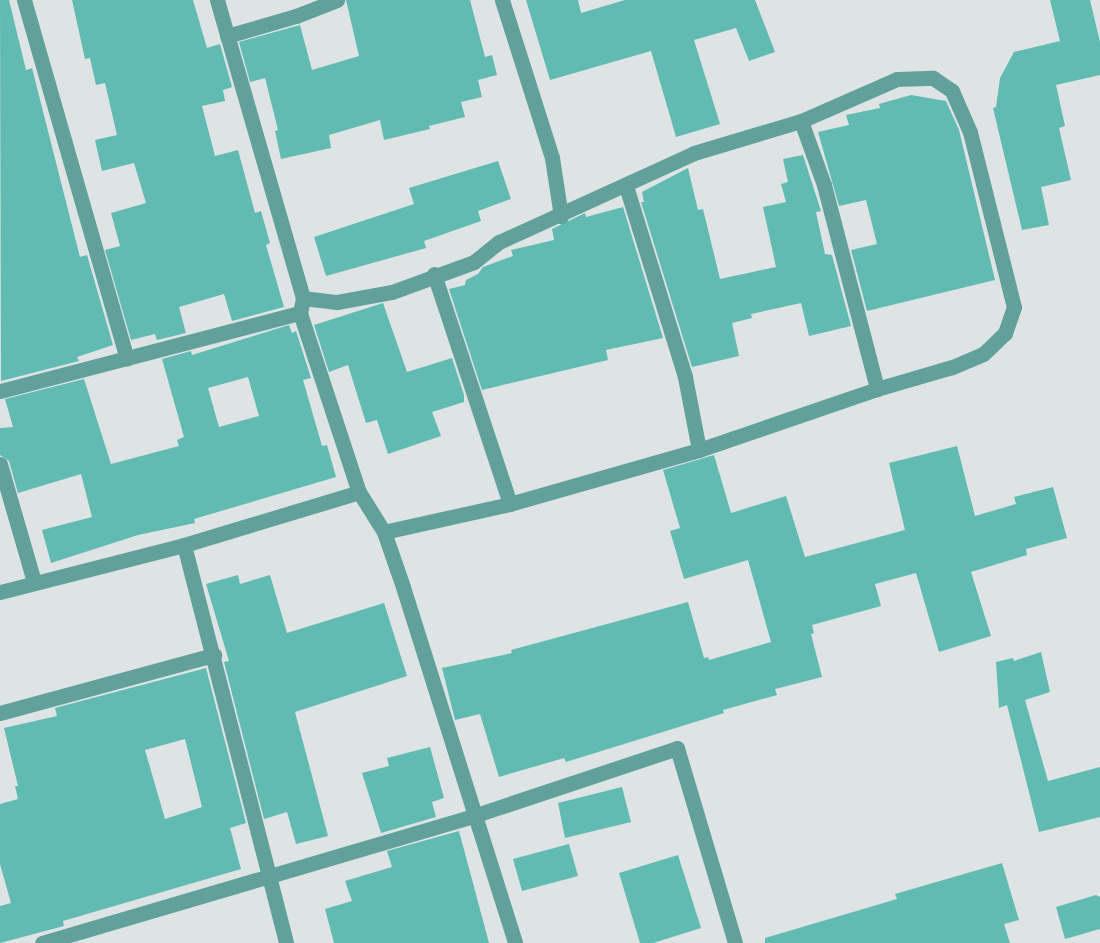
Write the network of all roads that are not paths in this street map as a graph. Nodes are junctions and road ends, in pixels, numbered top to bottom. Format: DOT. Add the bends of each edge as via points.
graph roads {
  1 [pos="24,0"];
  2 [pos="216,0"];
  3 [pos="337,0"];
  4 [pos="502,0"];
  5 [pos="227,36"];
  6 [pos="801,121"];
  7 [pos="626,186"];
  8 [pos="561,216"];
  9 [pos="434,274"];
  10 [pos="303,298"];
  11 [pos="300,314"];
  12 [pos="127,359"];
  13 [pos="877,389"];
  14 [pos="0,391"];
  15 [pos="699,450"];
  16 [pos="0,464"];
  17 [pos="359,492"];
  18 [pos="510,504"];
  19 [pos="384,532"];
  20 [pos="184,545"];
  21 [pos="34,582"];
  22 [pos="0,592"];
  23 [pos="214,655"];
  24 [pos="0,712"];
  25 [pos="476,815"];
  26 [pos="270,874"];
  27 [pos="42,943"];
  28 [pos="286,943"];
  29 [pos="515,943"];
  30 [pos="735,943"];
  1 -- 12 [label="street"];
  2 -- 5 [label="street"];
  3 -- 5 [label="street"];
  4 -- 8 [label="street" via="552,158"];
  5 -- 10 [label="street"];
  6 -- 7 [label="street" via="694,153"];
  6 -- 13 [label="street" via="824,185"];
  6 -- 13 [label="street" via="897,79 933,78 952,91 970,132 1014,307 1005,333 983,354 952,368"];
  7 -- 8 [label="street"];
  7 -- 15 [label="street" via="685,377"];
  8 -- 9 [label="street" via="499,242 474,262"];
  9 -- 10 [label="street" via="392,292 337,302"];
  9 -- 18 [label="street"];
  10 -- 11 [label="street"];
  11 -- 12 [label="street"];
  11 -- 17 [label="street"];
  12 -- 14 [label="street"];
  13 -- 15 [label="street"];
  15 -- 18 [label="street"];
  16 -- 21 [label="street"];
  17 -- 19 [label="street"];
  17 -- 20 [label="street"];
  18 -- 19 [label="street"];
  19 -- 25 [label="street"];
  20 -- 21 [label="street"];
  20 -- 23 [label="street"];
  21 -- 22 [label="street"];
  23 -- 24 [label="street"];
  23 -- 26 [label="street"];
  25 -- 26 [label="street"];
  25 -- 29 [label="street"];
  25 -- 30 [label="street" via="677,748"];
  26 -- 27 [label="street"];
  26 -- 28 [label="street"];
}
